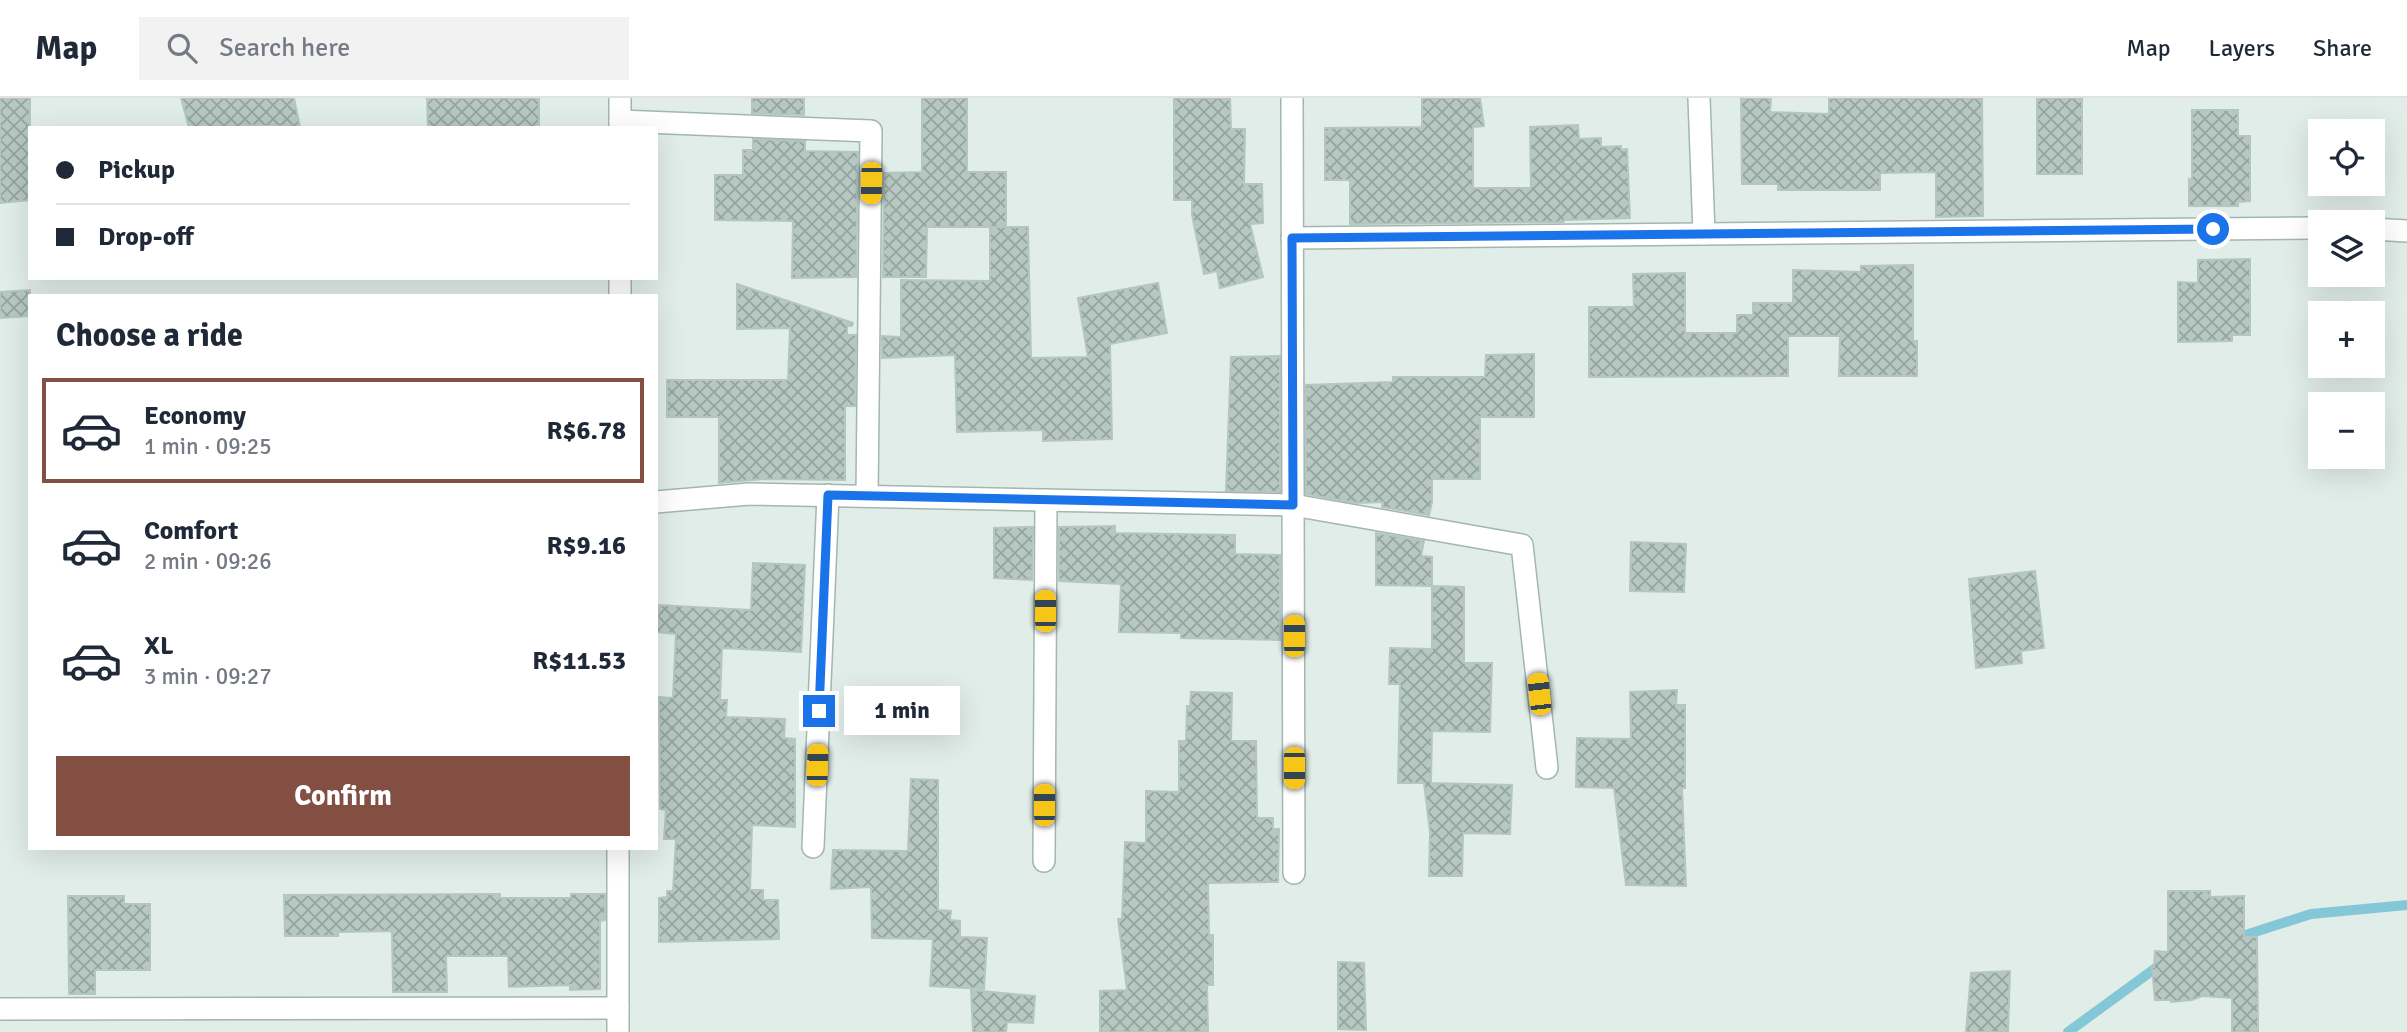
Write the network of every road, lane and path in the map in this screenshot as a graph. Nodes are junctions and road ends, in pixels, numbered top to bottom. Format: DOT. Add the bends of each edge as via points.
graph roads {
  1 [pos="620,98"];
  2 [pos="1292,98"];
  3 [pos="1699,98"];
  4 [pos="620,124"];
  5 [pos="2308,228"];
  6 [pos="2385,230"];
  7 [pos="2407,231"];
  8 [pos="1704,234"];
  9 [pos="1292,238"];
  10 [pos="828,495"];
  11 [pos="867,496"];
  12 [pos="1046,500"];
  13 [pos="658,502"];
  14 [pos="1293,505"];
  15 [pos="1547,768"];
  16 [pos="813,847"];
  17 [pos="618,850"];
  18 [pos="1044,861"];
  19 [pos="1294,873"];
  20 [pos="618,1008"];
  21 [pos="0,1009"];
  22 [pos="618,1032"];
  1 -- 4 [label="street"];
  2 -- 9 [label="street"];
  3 -- 8 [label="street"];
  4 -- 11 [label="street" via="871,131"];
  5 -- 8 [label="street"];
  6 -- 7 [label="street"];
  8 -- 9 [label="street"];
  9 -- 14 [label="street"];
  10 -- 11 [label="street"];
  10 -- 13 [label="street" via="749,494"];
  10 -- 16 [label="street"];
  11 -- 12 [label="street"];
  12 -- 14 [label="street"];
  12 -- 18 [label="street"];
  14 -- 15 [label="street" via="1521,545"];
  14 -- 19 [label="street"];
  17 -- 20 [label="street"];
  20 -- 21 [label="street"];
  20 -- 22 [label="street"];
}
